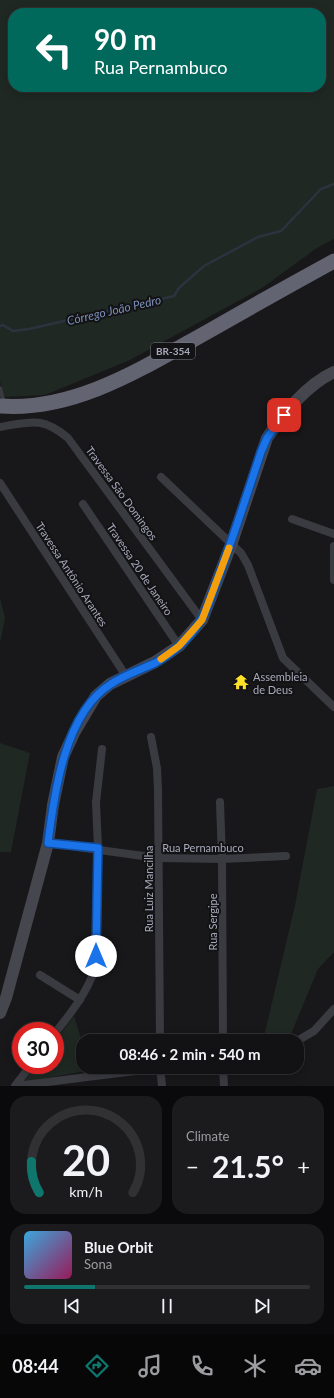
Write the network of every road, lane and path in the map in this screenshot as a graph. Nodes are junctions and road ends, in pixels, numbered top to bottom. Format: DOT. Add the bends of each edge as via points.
graph roads {
  1 [pos="334,261"];
  2 [pos="334,372"];
  3 [pos="0,388"];
  4 [pos="3,407"];
  5 [pos="0,427"];
  6 [pos="161,477"];
  7 [pos="0,484"];
  8 [pos="83,504"];
  9 [pos="292,519"];
  10 [pos="334,534"];
  11 [pos="231,545"];
  12 [pos="334,546"];
  13 [pos="334,580"];
  14 [pos="202,620"];
  15 [pos="179,646"];
  16 [pos="126,676"];
  17 [pos="334,707"];
  18 [pos="151,737"];
  19 [pos="102,749"];
  20 [pos="220,802"];
  21 [pos="48,843"];
  22 [pos="98,848"];
  23 [pos="286,856"];
  24 [pos="158,858"];
  25 [pos="222,859"];
  26 [pos="40,975"];
  27 [pos="80,1000"];
  28 [pos="334,1008"];
  29 [pos="0,1013"];
  30 [pos="63,1022"];
  31 [pos="160,1034"];
  32 [pos="223,1034"];
  33 [pos="304,1039"];
  34 [pos="25,1074"];
  35 [pos="109,1074"];
  36 [pos="163,1074"];
  37 [pos="223,1074"];
  38 [pos="16,1086"];
  39 [pos="162,1086"];
  40 [pos="224,1086"];
  1 -- 4 [label="highway, BR-354" via="115,381 57,402"];
  2 -- 11 [label="street" via="316,383 277,423 267,438"];
  3 -- 4 [label="lane"];
  5 -- 14 [label="street, Travessa São Domingos" via="41,422 59,430 68,438"];
  6 -- 11 [label="street"];
  7 -- 16 [label="street, Travessa Antônio Arantes"];
  8 -- 15 [label="street, Travessa 20 de Janeiro"];
  9 -- 10 [label="street"];
  11 -- 14 [label="street"];
  11 -- 17 [label="street" via="241,553 248,565 283,658"];
  12 -- 13 [label="street"];
  14 -- 15 [label="street"];
  15 -- 16 [label="street" via="155,662"];
  16 -- 21 [label="street" via="110,684 96,696 74,733 63,757"];
  18 -- 24 [label="street, Rua Luiz Mancilha" via="157,775"];
  19 -- 22 [label="street" via="96,802"];
  20 -- 25 [label="street, Rua Sergipe"];
  21 -- 22 [label="street, Rua Pernambuco"];
  21 -- 29 [label="street"];
  22 -- 24 [label="street, Rua Pernambuco"];
  22 -- 27 [label="street" via="96,956 90,983"];
  23 -- 25 [label="street, Rua Pernambuco"];
  24 -- 25 [label="street, Rua Pernambuco"];
  24 -- 31 [label="street, Rua Luiz Mancilha"];
  25 -- 32 [label="street, Rua Sergipe"];
  26 -- 27 [label="street"];
  27 -- 30 [label="street"];
  28 -- 33 [label="street" via="329,1016"];
  34 -- 38 [label="street"];
  35 -- 38 [label="street"];
  36 -- 39 [label="street"];
  37 -- 40 [label="street"];
}
